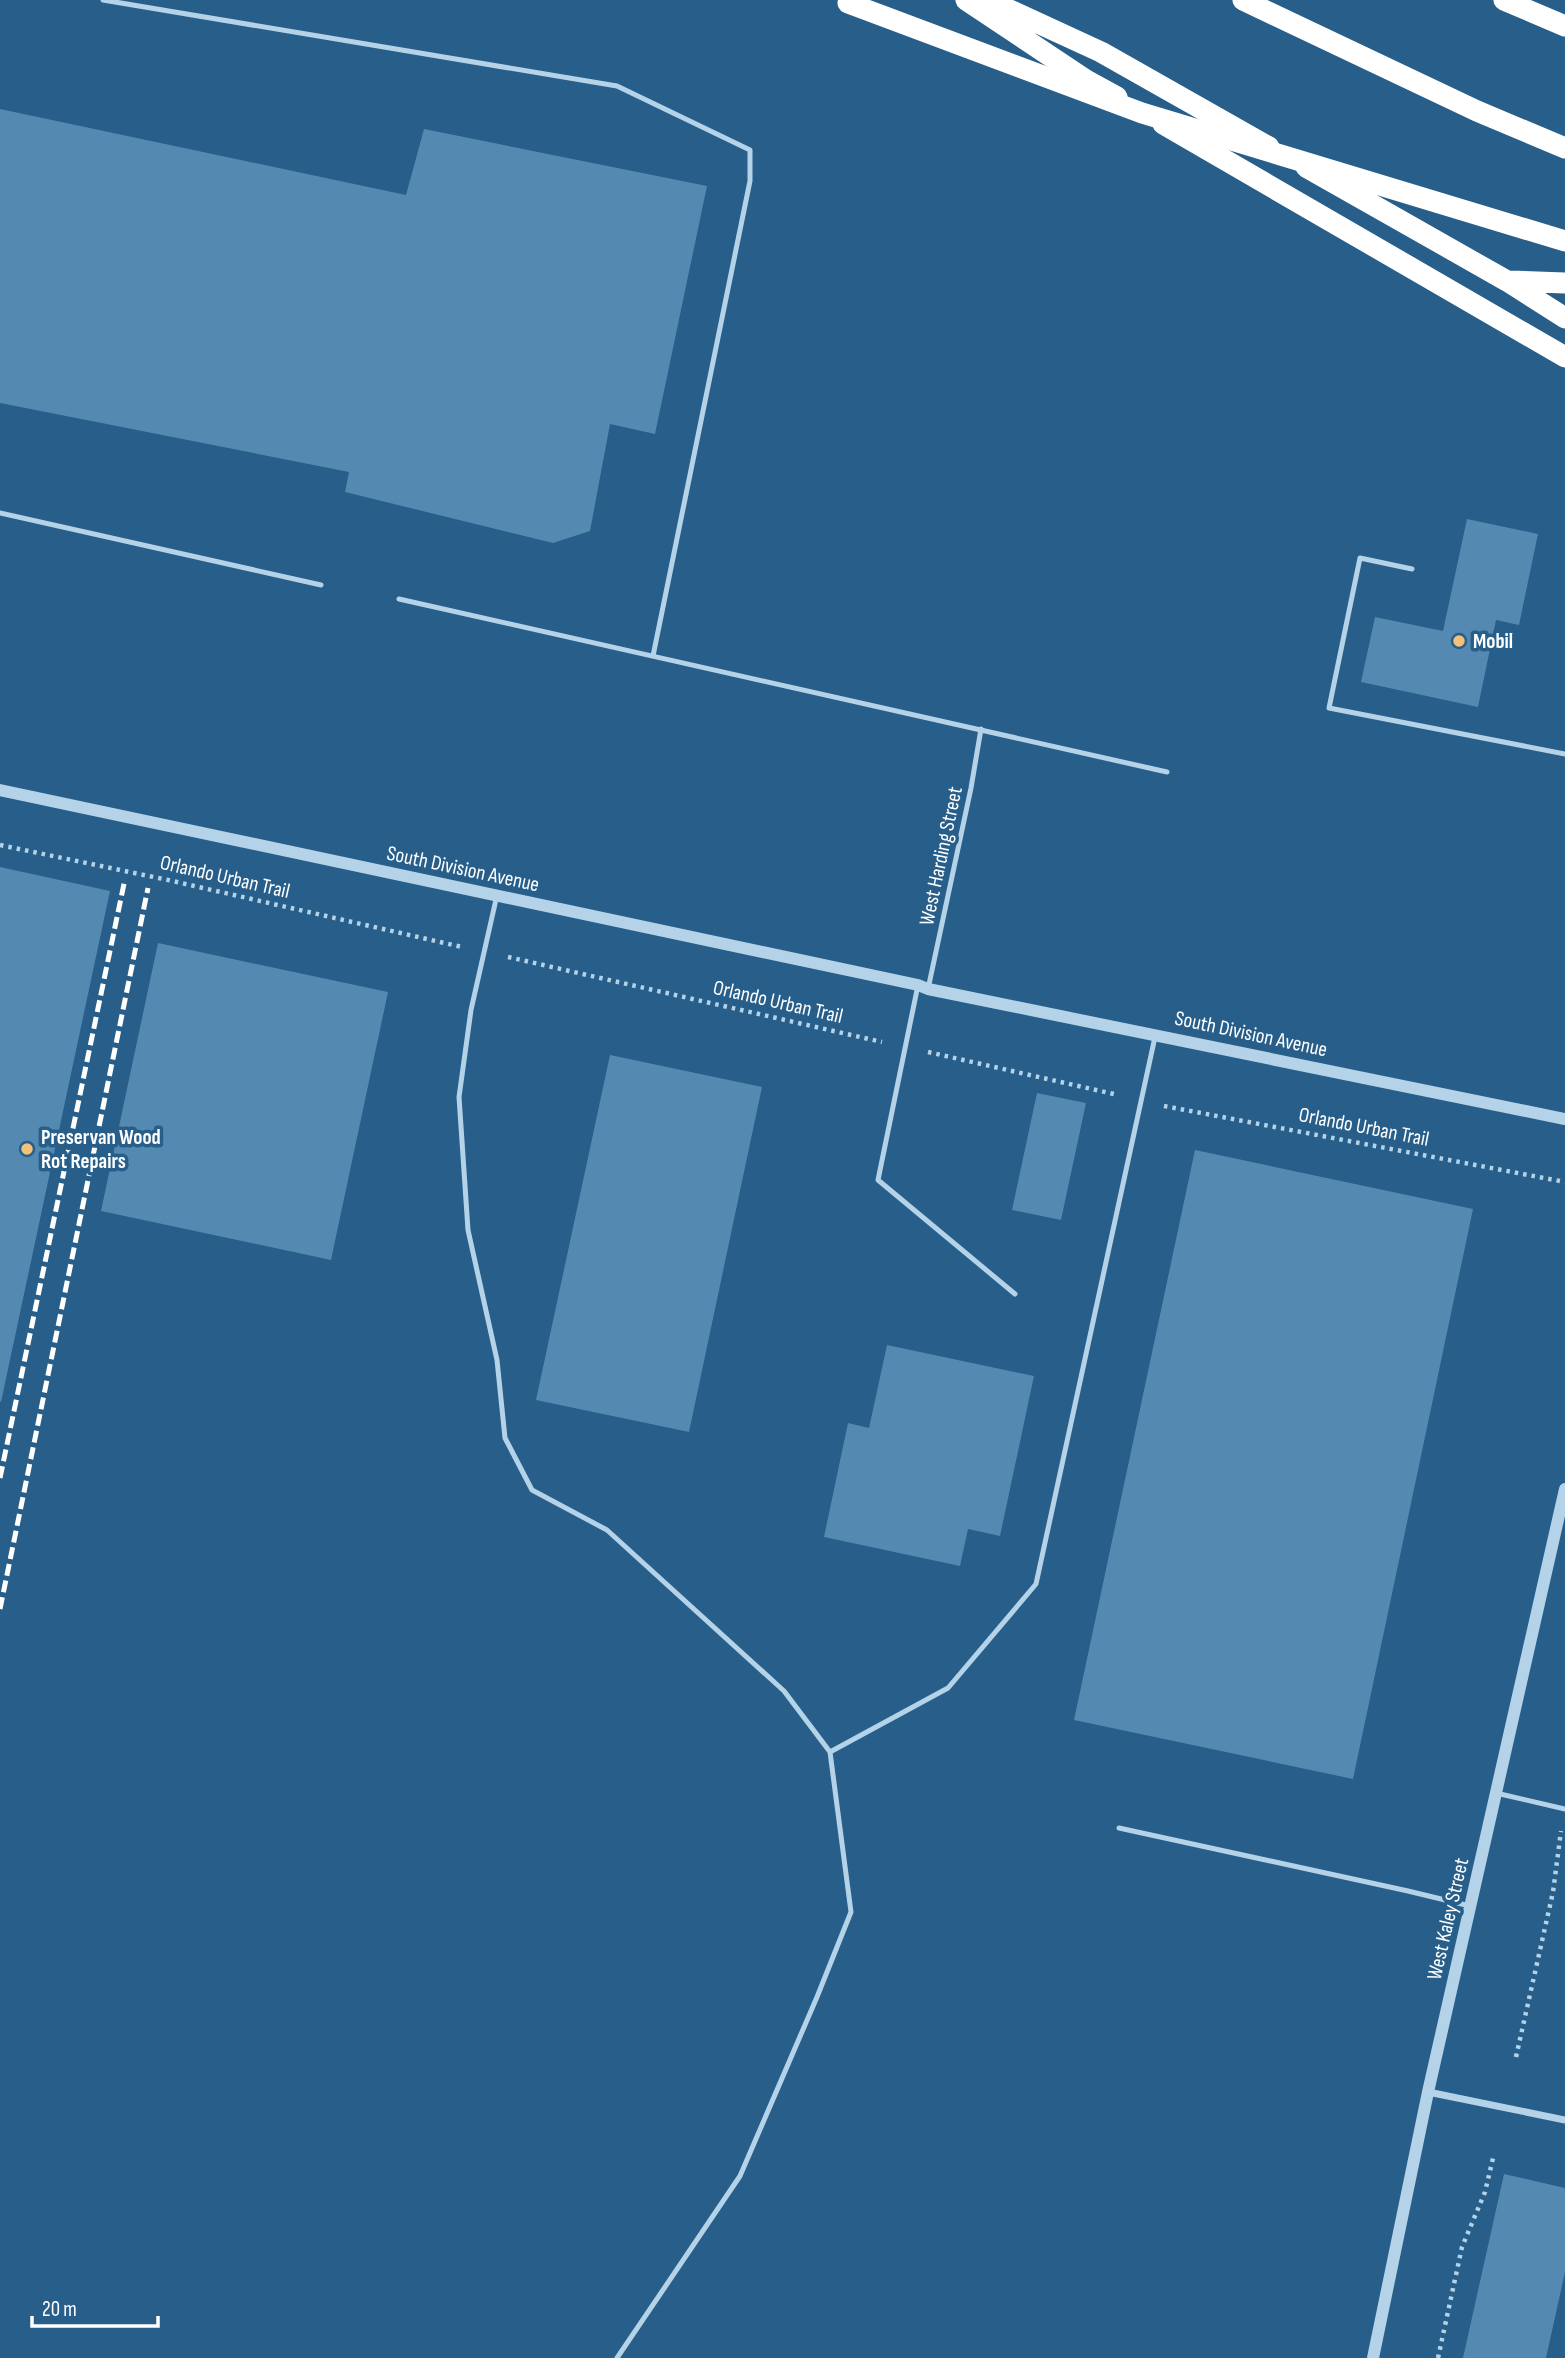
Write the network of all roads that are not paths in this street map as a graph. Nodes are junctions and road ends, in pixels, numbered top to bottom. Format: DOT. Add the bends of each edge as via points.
graph roads {
  1 [pos="103,0"];
  2 [pos="966,0"];
  3 [pos="988,0"];
  4 [pos="1243,0"];
  5 [pos="844,1"];
  6 [pos="1507,2"];
  7 [pos="1565,26"];
  8 [pos="1565,148"];
  9 [pos="1565,241"];
  10 [pos="1507,281"];
  11 [pos="1565,283"];
  12 [pos="1565,318"];
  13 [pos="1565,357"];
  14 [pos="0,513"];
  15 [pos="1412,569"];
  16 [pos="321,585"];
  17 [pos="399,600"];
  18 [pos="653,656"];
  19 [pos="981,729"];
  20 [pos="1565,754"];
  21 [pos="1167,772"];
  22 [pos="0,790"];
  23 [pos="497,895"];
  24 [pos="923,987"];
  25 [pos="1156,1034"];
  26 [pos="1565,1119"];
  27 [pos="1016,1294"];
  28 [pos="1565,1489"];
  29 [pos="830,1752"];
  30 [pos="1496,1793"];
  31 [pos="1565,1809"];
  32 [pos="1119,1828"];
  33 [pos="1471,1906"];
  34 [pos="1428,2092"];
  35 [pos="1565,2120"];
  36 [pos="617,2358"];
  37 [pos="1373,2358"];
  1 -- 18 [label="lane" via="617,86 750,150 750,181"];
  2 -- 13 [label="highway" via="1086,80"];
  3 -- 10 [label="highway" via="1101,52"];
  4 -- 8 [label="highway"];
  5 -- 9 [label="highway, bridge" via="1142,113"];
  6 -- 7 [label="highway"];
  10 -- 11 [label="highway"];
  10 -- 12 [label="highway"];
  14 -- 16 [label="lane"];
  15 -- 20 [label="lane" via="1360,558 1329,708"];
  17 -- 18 [label="lane"];
  18 -- 19 [label="lane"];
  19 -- 21 [label="lane"];
  19 -- 24 [label="lane, West Harding Street"];
  22 -- 23 [label="street, South Division Avenue"];
  23 -- 24 [label="street, South Division Avenue"];
  23 -- 29 [label="lane" via="471,1010 459,1097 468,1230 497,1360 505,1438 532,1490 607,1530 784,1691"];
  24 -- 25 [label="street, South Division Avenue"];
  24 -- 27 [label="lane, West Harding Street" via="877,1180"];
  25 -- 26 [label="street, South Division Avenue"];
  25 -- 29 [label="lane" via="1036,1584 948,1688"];
  28 -- 30 [label="street, West Kaley Street"];
  29 -- 36 [label="lane" via="851,1912 740,2176"];
  30 -- 31 [label="lane"];
  30 -- 33 [label="street, West Kaley Street"];
  32 -- 33 [label="lane"];
  33 -- 34 [label="street, West Kaley Street"];
  34 -- 35 [label="street"];
  34 -- 37 [label="street, West Kaley Street"];
}
